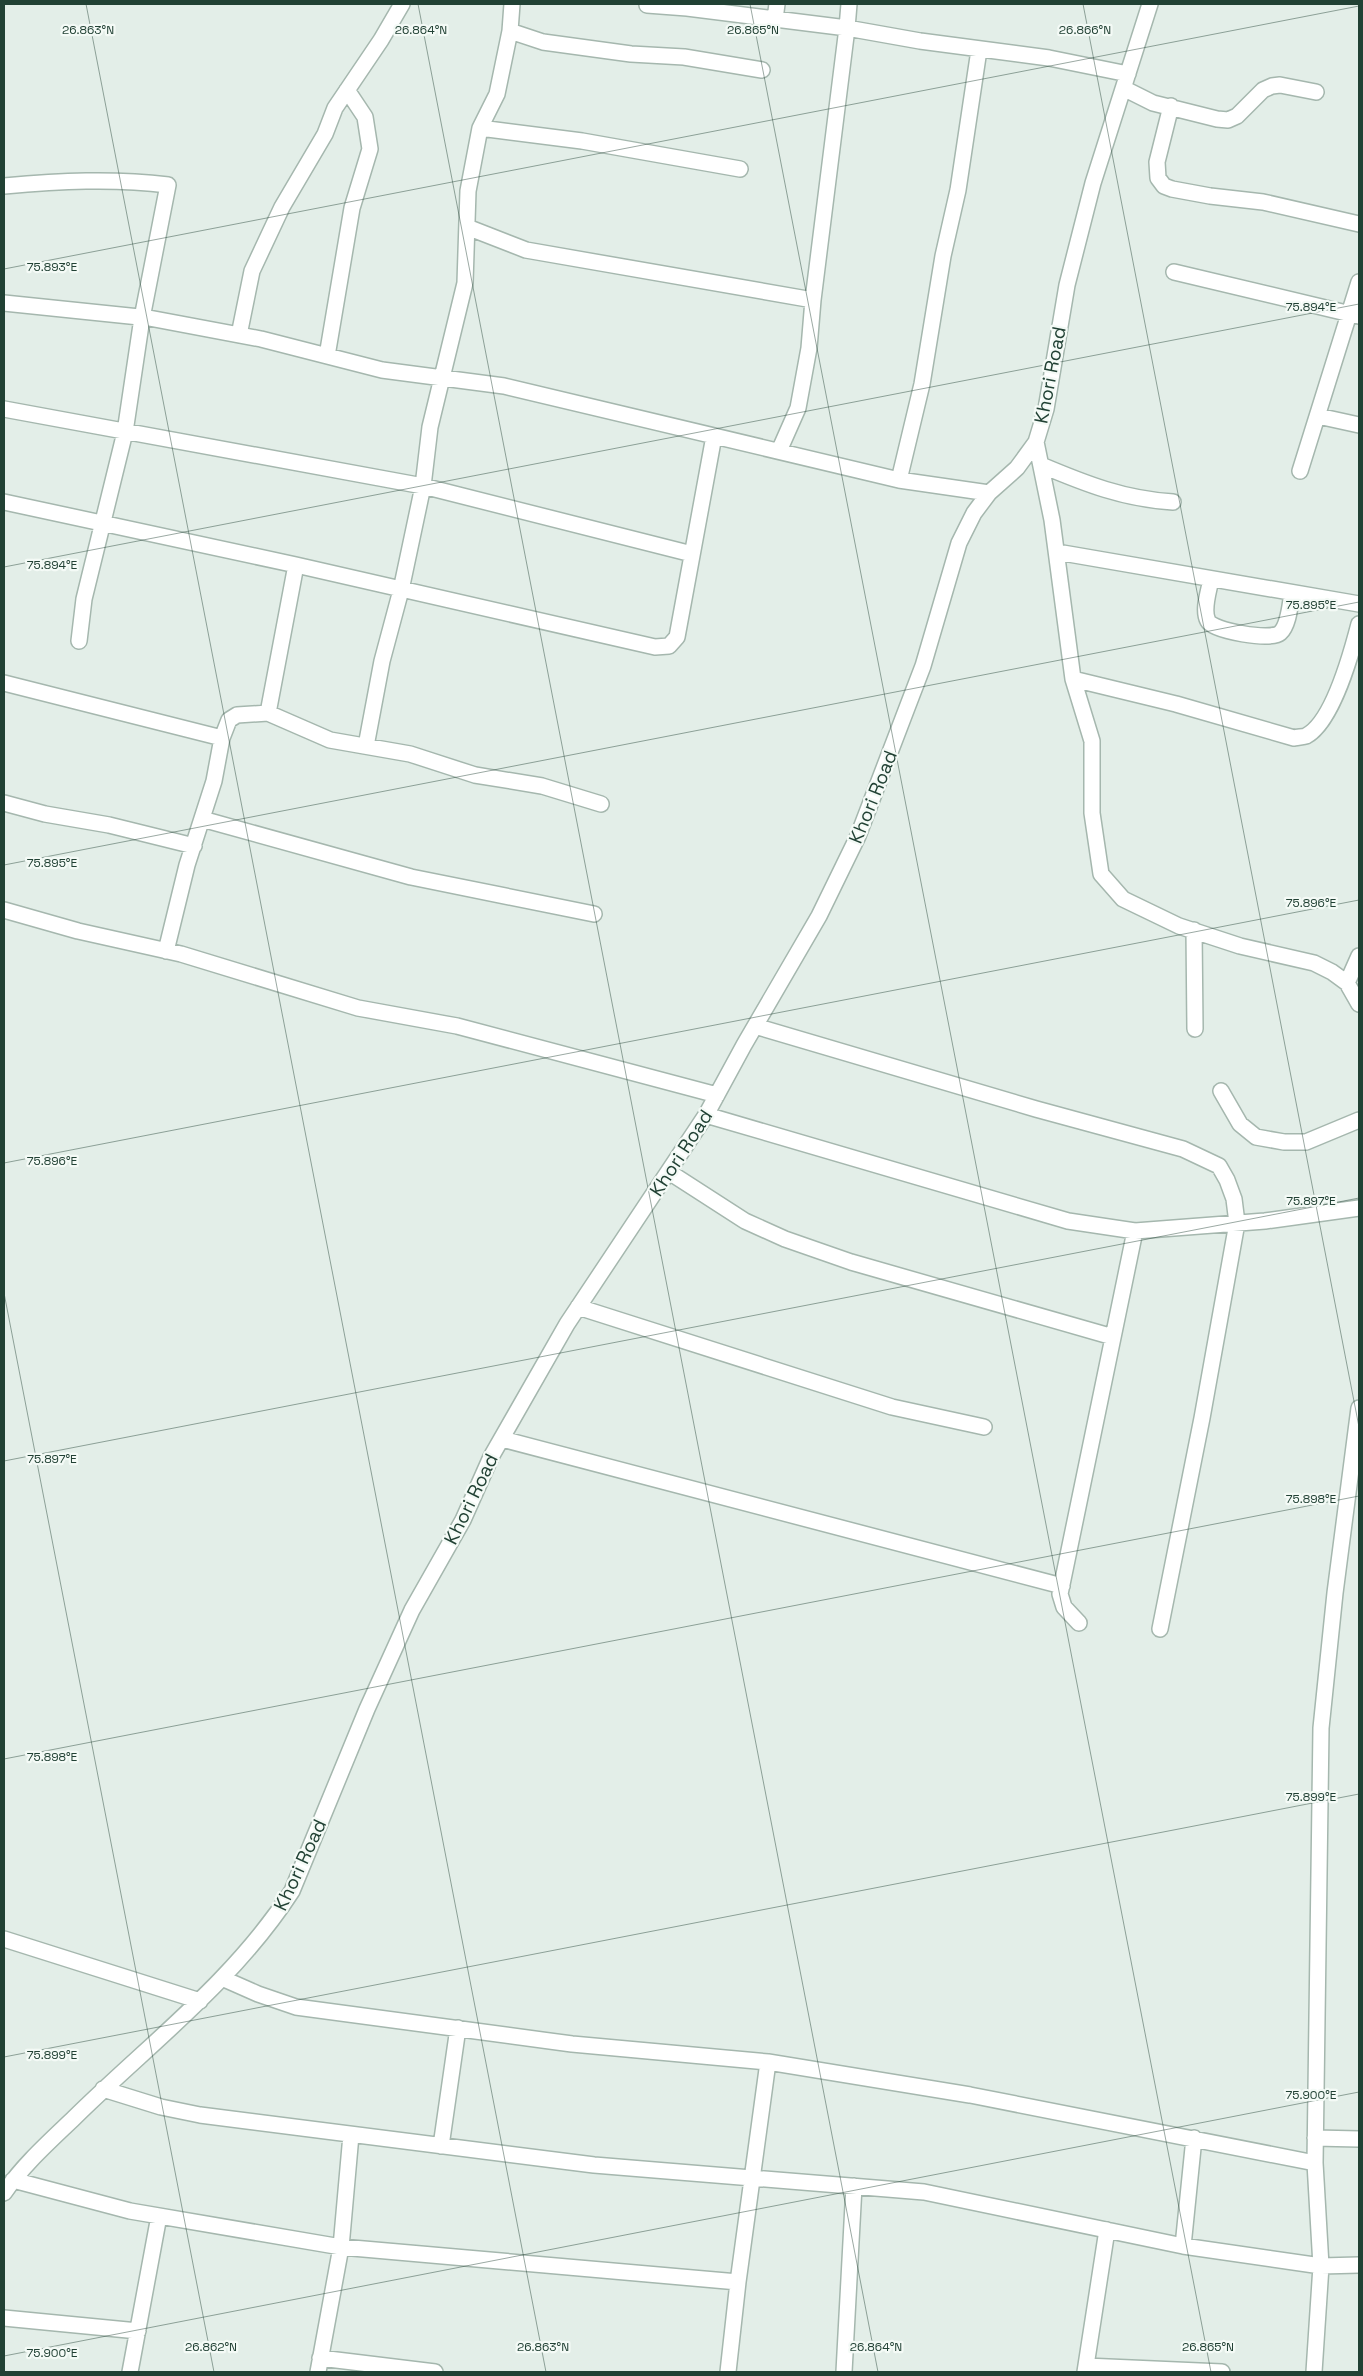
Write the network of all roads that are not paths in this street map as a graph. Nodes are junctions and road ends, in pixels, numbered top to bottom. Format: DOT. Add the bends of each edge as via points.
graph roads {
  1 [pos="402,4"];
  2 [pos="512,4"];
  3 [pos="777,4"];
  4 [pos="849,4"];
  5 [pos="1150,4"];
  6 [pos="647,5"];
  7 [pos="775,19"];
  8 [pos="847,28"];
  9 [pos="510,31"];
  10 [pos="979,50"];
  11 [pos="762,70"];
  12 [pos="1126,82"];
  13 [pos="347,90"];
  14 [pos="1316,92"];
  15 [pos="1171,106"];
  16 [pos="480,128"];
  17 [pos="740,169"];
  18 [pos="4,186"];
  19 [pos="1359,224"];
  20 [pos="467,227"];
  21 [pos="1174,272"];
  22 [pos="1359,282"];
  23 [pos="813,300"];
  24 [pos="4,304"];
  25 [pos="1355,315"];
  26 [pos="142,318"];
  27 [pos="239,335"];
  28 [pos="327,356"];
  29 [pos="442,378"];
  30 [pos="4,410"];
  31 [pos="1318,416"];
  32 [pos="1359,425"];
  33 [pos="125,432"];
  34 [pos="714,436"];
  35 [pos="1036,442"];
  36 [pos="779,451"];
  37 [pos="1041,465"];
  38 [pos="1300,471"];
  39 [pos="899,480"];
  40 [pos="423,486"];
  41 [pos="989,493"];
  42 [pos="4,502"];
  43 [pos="1173,502"];
  44 [pos="104,524"];
  45 [pos="1056,552"];
  46 [pos="692,554"];
  47 [pos="296,565"];
  48 [pos="1211,579"];
  49 [pos="401,590"];
  50 [pos="1292,593"];
  51 [pos="1359,604"];
  52 [pos="1359,624"];
  53 [pos="79,641"];
  54 [pos="1073,679"];
  55 [pos="4,683"];
  56 [pos="268,713"];
  57 [pos="222,738"];
  58 [pos="366,746"];
  59 [pos="4,803"];
  60 [pos="602,804"];
  61 [pos="202,818"];
  62 [pos="194,846"];
  63 [pos="4,910"];
  64 [pos="594,914"];
  65 [pos="1194,930"];
  66 [pos="166,951"];
  67 [pos="1359,956"];
  68 [pos="1347,983"];
  69 [pos="1359,1004"];
  70 [pos="755,1026"];
  71 [pos="1195,1029"];
  72 [pos="1221,1091"];
  73 [pos="717,1095"];
  74 [pos="706,1115"];
  75 [pos="1359,1120"];
  76 [pos="669,1172"];
  77 [pos="1359,1208"];
  78 [pos="1237,1223"];
  79 [pos="1135,1231"];
  80 [pos="578,1307"];
  81 [pos="1113,1337"];
  82 [pos="1359,1408"];
  83 [pos="984,1427"];
  84 [pos="502,1439"];
  85 [pos="1062,1586"];
  86 [pos="1079,1623"];
  87 [pos="1160,1629"];
  88 [pos="4,1939"];
  89 [pos="224,1979"];
  90 [pos="200,2001"];
  91 [pos="458,2028"];
  92 [pos="768,2062"];
  93 [pos="103,2089"];
  94 [pos="351,2135"];
  95 [pos="1194,2138"];
  96 [pos="1315,2138"];
  97 [pos="1359,2138"];
  98 [pos="441,2146"];
  99 [pos="1314,2163"];
  100 [pos="753,2177"];
  101 [pos="13,2180"];
  102 [pos="854,2186"];
  103 [pos="4,2193"];
  104 [pos="159,2216"];
  105 [pos="1107,2230"];
  106 [pos="1183,2246"];
  107 [pos="341,2247"];
  108 [pos="1359,2265"];
  109 [pos="1320,2266"];
  110 [pos="738,2282"];
  111 [pos="4,2318"];
  112 [pos="138,2331"];
  113 [pos="319,2365"];
  114 [pos="1086,2369"];
  115 [pos="130,2372"];
  116 [pos="435,2372"];
  117 [pos="728,2372"];
  118 [pos="844,2372"];
  119 [pos="1222,2372"];
  120 [pos="1314,2372"];
  1 -- 13 [label="street"];
  2 -- 9 [label="street"];
  3 -- 7 [label="street"];
  4 -- 8 [label="street"];
  5 -- 12 [label="street, Khori Road"];
  6 -- 7 [label="street"];
  7 -- 8 [label="street"];
  8 -- 10 [label="street"];
  8 -- 23 [label="street"];
  9 -- 11 [label="street" via="543,42 631,54 684,57"];
  9 -- 16 [label="street" via="496,94"];
  10 -- 12 [label="street" via="1049,58"];
  10 -- 39 [label="street" via="958,190 922,384"];
  12 -- 15 [label="street" via="1154,103"];
  12 -- 35 [label="street, Khori Road" via="1093,183 1067,285 1046,409"];
  13 -- 27 [label="street" via="282,207 252,271"];
  13 -- 28 [label="street" via="366,117 370,149 352,208"];
  14 -- 15 [label="street" via="1272,86 1228,120"];
  15 -- 19 [label="street" via="1157,162 1158,178 1164,186 1263,202"];
  16 -- 17 [label="street" via="582,140"];
  16 -- 20 [label="street" via="468,191"];
  18 -- 26 [label="street" via="88,180 168,185"];
  20 -- 23 [label="street" via="526,250"];
  20 -- 29 [label="street" via="465,283"];
  21 -- 25 [label="street"];
  22 -- 25 [label="street"];
  23 -- 36 [label="street" via="809,348 798,408"];
  24 -- 26 [label="street"];
  25 -- 31 [label="street"];
  26 -- 27 [label="street"];
  26 -- 33 [label="street"];
  27 -- 28 [label="street"];
  28 -- 29 [label="street" via="382,370"];
  29 -- 34 [label="street" via="504,386"];
  29 -- 40 [label="street" via="430,427"];
  30 -- 33 [label="street"];
  31 -- 32 [label="street"];
  31 -- 38 [label="street"];
  33 -- 40 [label="street"];
  33 -- 44 [label="street"];
  34 -- 36 [label="street"];
  34 -- 46 [label="street"];
  35 -- 37 [label="street"];
  35 -- 41 [label="street, Khori Road" via="1017,468"];
  36 -- 39 [label="street"];
  37 -- 43 [label="street" via="1118,494"];
  37 -- 45 [label="street"];
  39 -- 41 [label="street"];
  40 -- 46 [label="street"];
  40 -- 49 [label="street"];
  41 -- 70 [label="street, Khori Road" via="974,513 959,543 923,666 858,836 819,916"];
  42 -- 44 [label="street"];
  44 -- 47 [label="street"];
  44 -- 53 [label="street" via="84,599"];
  45 -- 48 [label="street"];
  45 -- 54 [label="street"];
  46 -- 49 [label="street" via="677,637 669,646 655,647"];
  47 -- 49 [label="street"];
  47 -- 56 [label="street"];
  48 -- 50 [label="street"];
  48 -- 50 [label="street" via="1205,613 1208,622 1215,627 1264,638 1275,637 1282,632"];
  49 -- 58 [label="street" via="382,661"];
  50 -- 51 [label="street"];
  52 -- 54 [label="street" via="1334,700 1306,736 1294,738"];
  54 -- 65 [label="street" via="1092,741 1092,812 1101,874 1123,900"];
  55 -- 57 [label="street"];
  56 -- 57 [label="street" via="237,715 229,720"];
  56 -- 58 [label="street" via="330,740"];
  57 -- 61 [label="street" via="214,781"];
  58 -- 60 [label="street" via="410,754 475,774 542,786"];
  59 -- 62 [label="street"];
  61 -- 62 [label="street"];
  61 -- 64 [label="street" via="410,877"];
  62 -- 66 [label="street"];
  63 -- 66 [label="street"];
  65 -- 68 [label="street" via="1240,946 1314,962"];
  65 -- 71 [label="street"];
  66 -- 73 [label="street" via="358,1008 457,1026"];
  67 -- 68 [label="street"];
  68 -- 69 [label="street"];
  70 -- 73 [label="street, Khori Road"];
  70 -- 78 [label="street" via="1183,1149 1219,1166 1228,1180"];
  72 -- 75 [label="street" via="1240,1124 1256,1137 1306,1142"];
  73 -- 74 [label="street, Khori Road"];
  74 -- 76 [label="street, Khori Road"];
  74 -- 79 [label="street" via="1068,1221"];
  76 -- 80 [label="street, Khori Road"];
  76 -- 81 [label="street" via="745,1221 785,1239 851,1262"];
  77 -- 78 [label="street"];
  78 -- 79 [label="street"];
  78 -- 87 [label="street"];
  79 -- 81 [label="street"];
  80 -- 83 [label="street" via="892,1407"];
  80 -- 84 [label="street, Khori Road"];
  81 -- 85 [label="street"];
  82 -- 96 [label="street" via="1321,1728"];
  84 -- 85 [label="street"];
  84 -- 89 [label="street, Khori Road" via="463,1520 412,1610 367,1709 292,1892"];
  85 -- 86 [label="street" via="1060,1594 1064,1606"];
  88 -- 90 [label="street"];
  89 -- 90 [label="street, Khori Road"];
  89 -- 91 [label="street" via="296,2006"];
  90 -- 93 [label="street, Khori Road"];
  91 -- 92 [label="street" via="572,2044"];
  91 -- 98 [label="street"];
  92 -- 95 [label="street" via="970,2095"];
  92 -- 100 [label="street"];
  93 -- 94 [label="street" via="200,2115"];
  93 -- 101 [label="street, Khori Road"];
  94 -- 98 [label="street"];
  94 -- 107 [label="street"];
  95 -- 99 [label="street"];
  95 -- 106 [label="street"];
  96 -- 97 [label="street"];
  96 -- 99 [label="street"];
  98 -- 100 [label="street" via="594,2165"];
  99 -- 109 [label="street"];
  100 -- 102 [label="street"];
  100 -- 110 [label="street"];
  101 -- 103 [label="street, Khori Road"];
  101 -- 104 [label="street"];
  102 -- 105 [label="street" via="924,2192"];
  102 -- 118 [label="street"];
  104 -- 107 [label="street"];
  104 -- 112 [label="street"];
  105 -- 106 [label="street"];
  105 -- 114 [label="street"];
  106 -- 109 [label="street"];
  107 -- 110 [label="street"];
  107 -- 113 [label="street"];
  108 -- 109 [label="street"];
  109 -- 120 [label="street"];
  110 -- 117 [label="street"];
  111 -- 112 [label="street"];
  112 -- 115 [label="street"];
  113 -- 116 [label="street"];
  114 -- 119 [label="street"];
}
